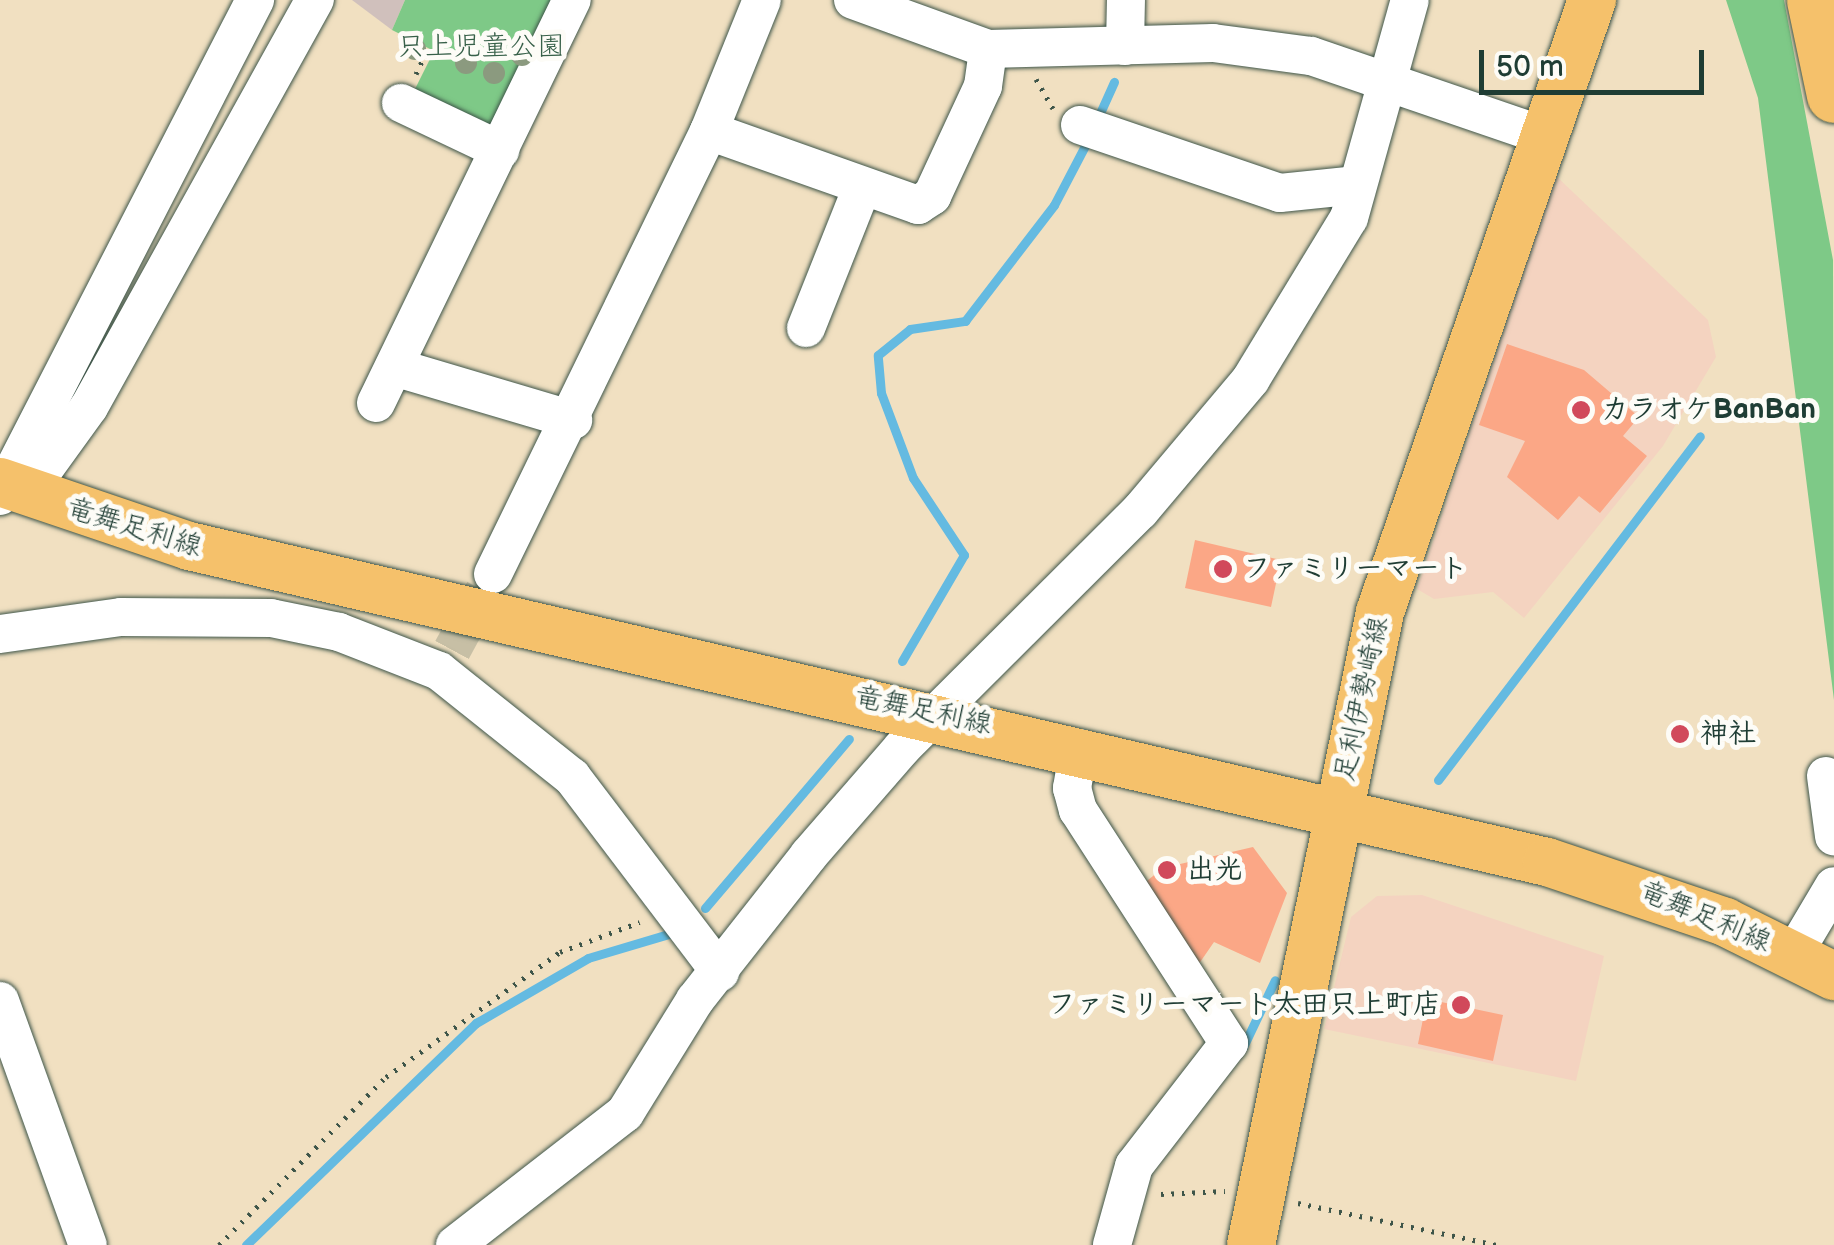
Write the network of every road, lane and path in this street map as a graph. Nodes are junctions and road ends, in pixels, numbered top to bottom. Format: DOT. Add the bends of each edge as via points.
graph roads {
  1 [pos="255,0"];
  2 [pos="315,0"];
  3 [pos="572,0"];
  4 [pos="762,0"];
  5 [pos="852,0"];
  6 [pos="1126,0"];
  7 [pos="1410,0"];
  8 [pos="1592,0"];
  9 [pos="1814,0"];
  10 [pos="928,15"];
  11 [pos="1125,46"];
  12 [pos="988,48"];
  13 [pos="1031,50"];
  14 [pos="1382,78"];
  15 [pos="1834,95"];
  16 [pos="401,103"];
  17 [pos="1080,125"];
  18 [pos="708,132"];
  19 [pos="1544,136"];
  20 [pos="500,150"];
  21 [pos="1358,185"];
  22 [pos="861,190"];
  23 [pos="806,328"];
  24 [pos="394,367"];
  25 [pos="376,402"];
  26 [pos="572,420"];
  27 [pos="2,488"];
  28 [pos="494,574"];
  29 [pos="0,634"];
  30 [pos="942,714"];
  31 [pos="1080,748"];
  32 [pos="1826,776"];
  33 [pos="1339,811"];
  34 [pos="1834,836"];
  35 [pos="1834,886"];
  36 [pos="676,909"];
  37 [pos="1814,965"];
  38 [pos="720,972"];
  39 [pos="0,1001"];
  40 [pos="1253,1193"];
  41 [pos="1119,1200"];
  42 [pos="88,1245"];
  43 [pos="219,1245"];
  44 [pos="455,1245"];
  45 [pos="1112,1245"];
  46 [pos="1251,1245"];
  47 [pos="1497,1245"];
  1 -- 27 [label="street"];
  2 -- 27 [label="street" via="89,407 39,476"];
  3 -- 20 [label="street"];
  4 -- 18 [label="street"];
  5 -- 10 [label="street"];
  6 -- 11 [label="street"];
  7 -- 14 [label="street"];
  8 -- 19 [label="main road, 足利伊勢崎線"];
  9 -- 15 [label="highway"];
  10 -- 12 [label="street"];
  11 -- 13 [label="street"];
  11 -- 14 [label="street" via="1213,43 1330,60"];
  12 -- 13 [label="street"];
  12 -- 22 [label="street" via="984,86 932,196 902,206"];
  13 -- 17 [label="path" via="1042,96"];
  14 -- 19 [label="street"];
  14 -- 21 [label="street"];
  16 -- 20 [label="street"];
  17 -- 21 [label="street" via="1280,193"];
  18 -- 22 [label="street"];
  18 -- 26 [label="street"];
  19 -- 33 [label="main road, 足利伊勢崎線" via="1395,559"];
  20 -- 24 [label="street"];
  21 -- 30 [label="street" via="1340,238 1251,379 1140,512"];
  22 -- 23 [label="street"];
  24 -- 25 [label="street"];
  24 -- 26 [label="street"];
  26 -- 28 [label="street"];
  27 -- 30 [label="main road, 竜舞足利線" via="189,546"];
  29 -- 36 [label="street" via="121,617 271,618 445,660 547,751"];
  30 -- 31 [label="main road, 竜舞足利線"];
  30 -- 38 [label="street" via="832,828"];
  31 -- 33 [label="main road, 竜舞足利線"];
  31 -- 41 [label="street" via="1078,810 1229,1043 1134,1166"];
  32 -- 34 [label="street"];
  33 -- 37 [label="main road, 竜舞足利線" via="1635,886"];
  33 -- 40 [label="main road, 足利伊勢崎線"];
  35 -- 37 [label="street"];
  36 -- 38 [label="street"];
  36 -- 43 [label="path" via="560,952 386,1077"];
  38 -- 44 [label="street" via="625,1113"];
  39 -- 42 [label="street"];
  40 -- 41 [label="path"];
  40 -- 46 [label="main road, 足利伊勢崎線"];
  40 -- 47 [label="path"];
  41 -- 45 [label="street"];
}
